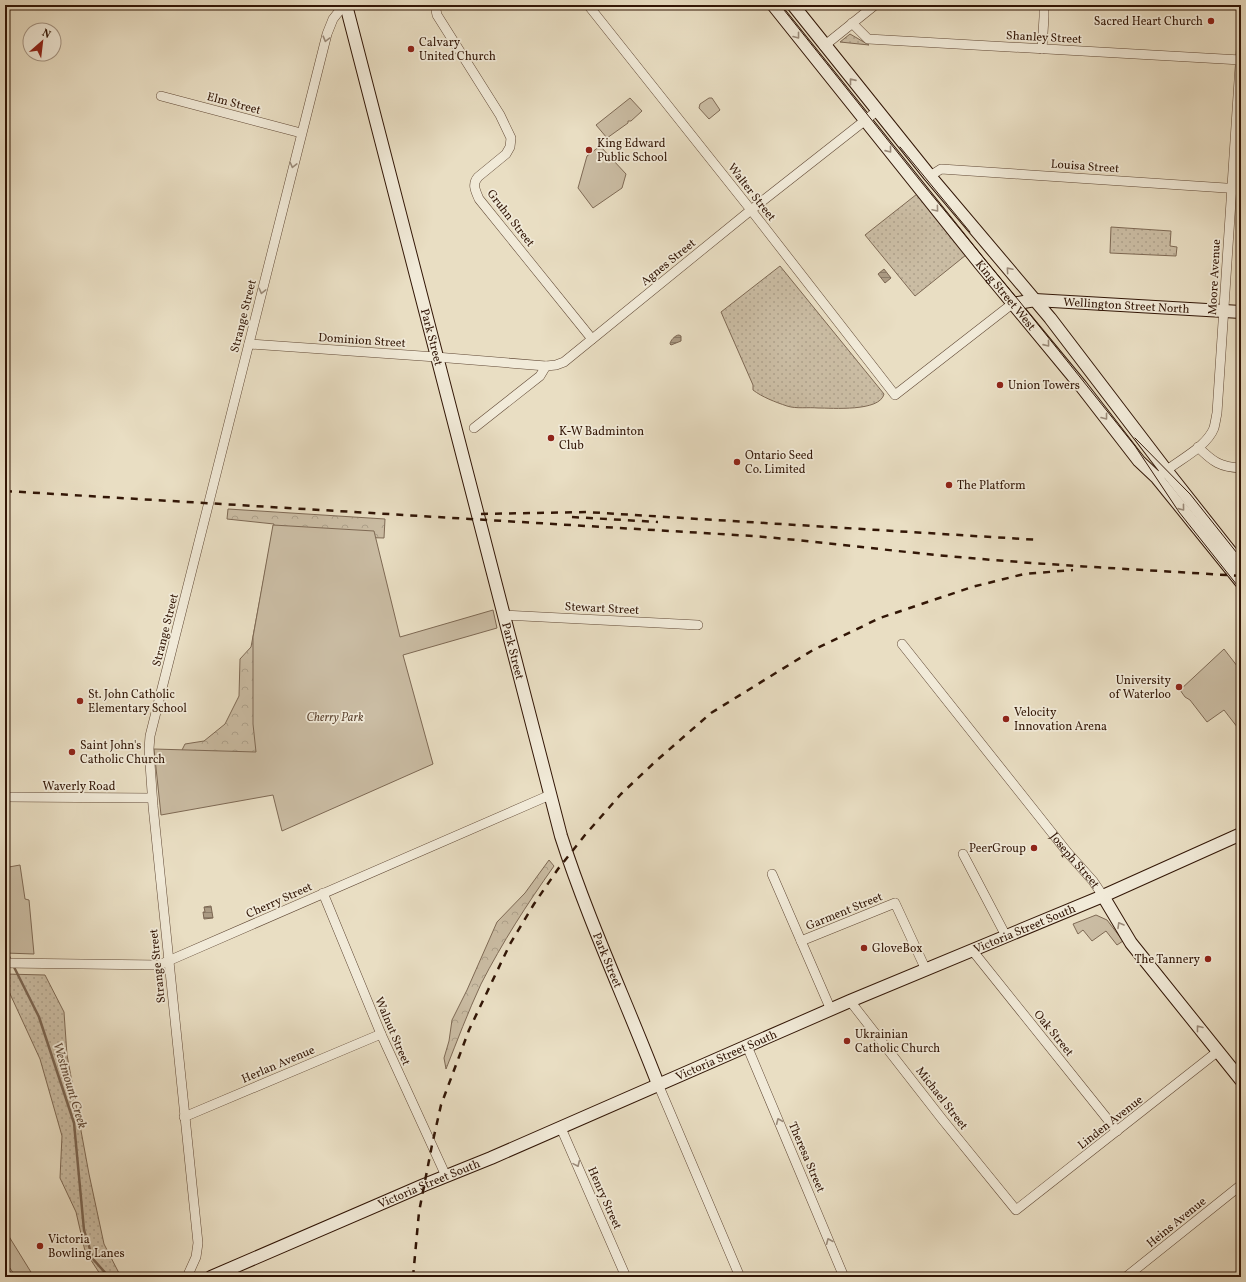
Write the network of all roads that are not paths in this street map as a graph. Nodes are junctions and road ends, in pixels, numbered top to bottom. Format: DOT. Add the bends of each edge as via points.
graph roads {
  1 [pos="345,5"];
  2 [pos="435,5"];
  3 [pos="588,5"];
  4 [pos="773,5"];
  5 [pos="793,5"];
  6 [pos="875,5"];
  7 [pos="1044,5"];
  8 [pos="852,23"];
  9 [pos="824,46"];
  10 [pos="1042,49"];
  11 [pos="1241,50"];
  12 [pos="1241,60"];
  13 [pos="161,96"];
  14 [pos="877,111"];
  15 [pos="864,120"];
  16 [pos="302,133"];
  17 [pos="930,176"];
  18 [pos="1237,189"];
  19 [pos="751,210"];
  20 [pos="1035,300"];
  21 [pos="1012,304"];
  22 [pos="1224,310"];
  23 [pos="1241,312"];
  24 [pos="592,339"];
  25 [pos="249,344"];
  26 [pos="436,357"];
  27 [pos="546,366"];
  28 [pos="474,428"];
  29 [pos="1198,447"];
  30 [pos="1241,468"];
  31 [pos="1166,470"];
  32 [pos="1157,478"];
  33 [pos="1241,565"];
  34 [pos="1241,582"];
  35 [pos="504,615"];
  36 [pos="698,625"];
  37 [pos="902,644"];
  38 [pos="550,795"];
  39 [pos="5,797"];
  40 [pos="152,798"];
  41 [pos="1241,834"];
  42 [pos="963,854"];
  43 [pos="772,874"];
  44 [pos="323,893"];
  45 [pos="1103,896"];
  46 [pos="1006,936"];
  47 [pos="801,941"];
  48 [pos="972,950"];
  49 [pos="169,961"];
  50 [pos="5,963"];
  51 [pos="926,970"];
  52 [pos="850,1001"];
  53 [pos="831,1010"];
  54 [pos="381,1034"];
  55 [pos="747,1046"];
  56 [pos="1217,1052"];
  57 [pos="1241,1080"];
  58 [pos="658,1084"];
  59 [pos="184,1117"];
  60 [pos="561,1128"];
  61 [pos="1117,1131"];
  62 [pos="446,1176"];
  63 [pos="1241,1185"];
  64 [pos="1016,1210"];
  65 [pos="187,1277"];
  66 [pos="211,1277"];
  67 [pos="626,1277"];
  68 [pos="740,1277"];
  69 [pos="844,1277"];
  70 [pos="1126,1277"];
  1 -- 16 [label="street, Strange Street, one-way" via="333,19 327,34"];
  1 -- 26 [label="main road, Park Street"];
  2 -- 24 [label="street, Gruhn Street" via="437,15 500,115 511,138 506,154 475,181 474,186 479,199"];
  3 -- 19 [label="street, Walter Street"];
  4 -- 15 [label="main road, King Street West, one-way"];
  5 -- 9 [label="main road, King Street West"];
  6 -- 8 [label="street"];
  7 -- 10 [label="street"];
  8 -- 9 [label="street"];
  8 -- 10 [label="street, Shanley Street" via="868,39"];
  14 -- 9 [label="main road, King Street West, one-way"];
  10 -- 12 [label="street, Shanley Street"];
  11 -- 12 [label="street, Moore Avenue"];
  12 -- 18 [label="street, Moore Avenue"];
  13 -- 16 [label="street, Elm Street"];
  14 -- 15 [label="street, Agnes Street"];
  14 -- 17 [label="main road, King Street West"];
  15 -- 19 [label="street, Agnes Street"];
  15 -- 21 [label="main road, King Street West, one-way"];
  16 -- 25 [label="street, Strange Street, one-way"];
  17 -- 18 [label="street, Louisa Street" via="941,169"];
  20 -- 17 [label="main road, King Street West, one-way"];
  18 -- 22 [label="street, Moore Avenue"];
  19 -- 21 [label="street, Walter Street" via="895,395"];
  19 -- 24 [label="street, Agnes Street"];
  20 -- 21 [label="main road, Wellington Street North"];
  20 -- 22 [label="main road, Wellington Street North"];
  20 -- 31 [label="main road, King Street West"];
  21 -- 32 [label="main road, King Street West, one-way" via="1081,386 1139,461"];
  22 -- 23 [label="main road, Wellington Street North"];
  22 -- 29 [label="street, Moore Avenue" via="1217,413 1214,428"];
  24 -- 27 [label="street, Agnes Street" via="564,362"];
  25 -- 26 [label="street, Dominion Street"];
  25 -- 40 [label="street, Strange Street" via="150,736"];
  26 -- 27 [label="street, Dominion Street"];
  26 -- 35 [label="main road, Park Street"];
  27 -- 28 [label="street" via="540,376"];
  29 -- 30 [label="street" via="1217,464 1227,468"];
  29 -- 31 [label="street, Moore Avenue"];
  31 -- 32 [label="street, Moore Avenue"];
  31 -- 33 [label="main road, King Street West"];
  32 -- 34 [label="main road, King Street West, one-way"];
  35 -- 36 [label="street, Stewart Street"];
  35 -- 38 [label="main road, Park Street"];
  37 -- 45 [label="street, Joseph Street"];
  38 -- 44 [label="street, Cherry Street"];
  38 -- 58 [label="main road, Park Street" via="570,866"];
  39 -- 40 [label="street, Waverly Road"];
  40 -- 49 [label="street, Strange Street"];
  41 -- 45 [label="main road, Victoria Street South"];
  42 -- 46 [label="street"];
  43 -- 47 [label="street"];
  44 -- 49 [label="street, Cherry Street"];
  44 -- 54 [label="street, Walnut Street"];
  45 -- 46 [label="main road, Victoria Street South"];
  56 -- 45 [label="main road, Joseph Street, one-way" via="1131,943"];
  46 -- 48 [label="main road, Victoria Street South"];
  47 -- 51 [label="street, Garment Street" via="895,903"];
  47 -- 53 [label="street"];
  48 -- 51 [label="main road, Victoria Street South"];
  48 -- 61 [label="street, Oak Street"];
  49 -- 50 [label="street, Cherry Street" via="159,965"];
  49 -- 59 [label="street, Strange Street"];
  51 -- 52 [label="main road, Victoria Street South"];
  52 -- 53 [label="main road, Victoria Street South"];
  52 -- 64 [label="street, Michael Street"];
  53 -- 55 [label="main road, Victoria Street South"];
  54 -- 59 [label="street, Herlan Avenue"];
  54 -- 62 [label="street, Walnut Street"];
  55 -- 58 [label="main road, Victoria Street South"];
  69 -- 55 [label="street, Theresa Street, one-way"];
  56 -- 57 [label="main road, Joseph Street"];
  56 -- 61 [label="street, Linden Avenue"];
  58 -- 60 [label="main road, Victoria Street South"];
  58 -- 68 [label="street, Park Street"];
  59 -- 65 [label="street, Strange Street" via="198,1243 196,1257"];
  60 -- 62 [label="main road, Victoria Street South"];
  60 -- 67 [label="street, Henry Street, one-way"];
  61 -- 64 [label="street, Linden Avenue"];
  62 -- 66 [label="main road, Victoria Street South"];
  63 -- 70 [label="street, Heins Avenue"];
}
